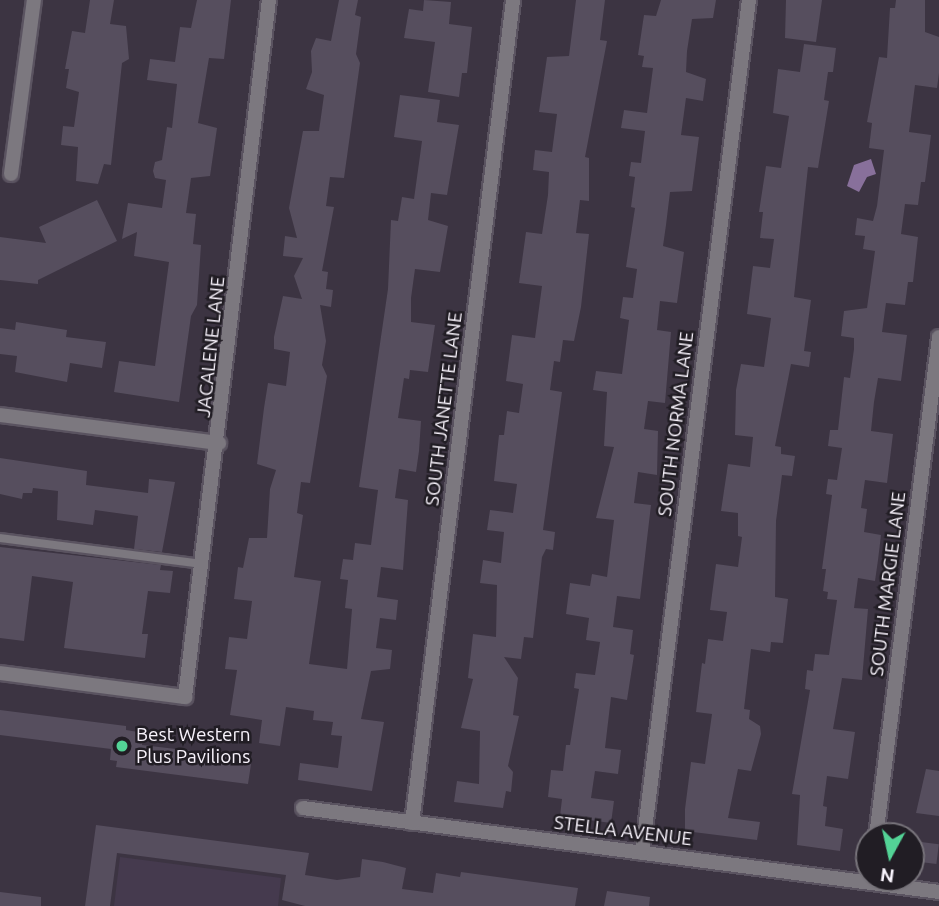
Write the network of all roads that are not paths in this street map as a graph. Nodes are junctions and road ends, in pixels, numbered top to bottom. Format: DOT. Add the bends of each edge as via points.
graph roads {
  1 [pos="34,0"];
  2 [pos="269,0"];
  3 [pos="513,0"];
  4 [pos="749,0"];
  5 [pos="11,174"];
  6 [pos="939,337"];
  7 [pos="0,415"];
  8 [pos="219,443"];
  9 [pos="0,538"];
  10 [pos="202,564"];
  11 [pos="0,673"];
  12 [pos="303,808"];
  13 [pos="412,822"];
  14 [pos="878,822"];
  15 [pos="642,853"];
  16 [pos="855,878"];
  1 -- 5 [label="street"];
  2 -- 8 [label="street, JACALENE LANE"];
  3 -- 13 [label="street, SOUTH JANETTE LANE"];
  4 -- 15 [label="street, SOUTH NORMA LANE"];
  6 -- 14 [label="street, SOUTH MARGIE LANE"];
  7 -- 8 [label="street"];
  8 -- 10 [label="street, JACALENE LANE"];
  9 -- 10 [label="lane"];
  10 -- 11 [label="street, JACALENE LANE" via="185,697"];
  12 -- 13 [label="street, STELLA AVENUE"];
  13 -- 15 [label="street, STELLA AVENUE"];
  15 -- 16 [label="street, STELLA AVENUE"];
}
